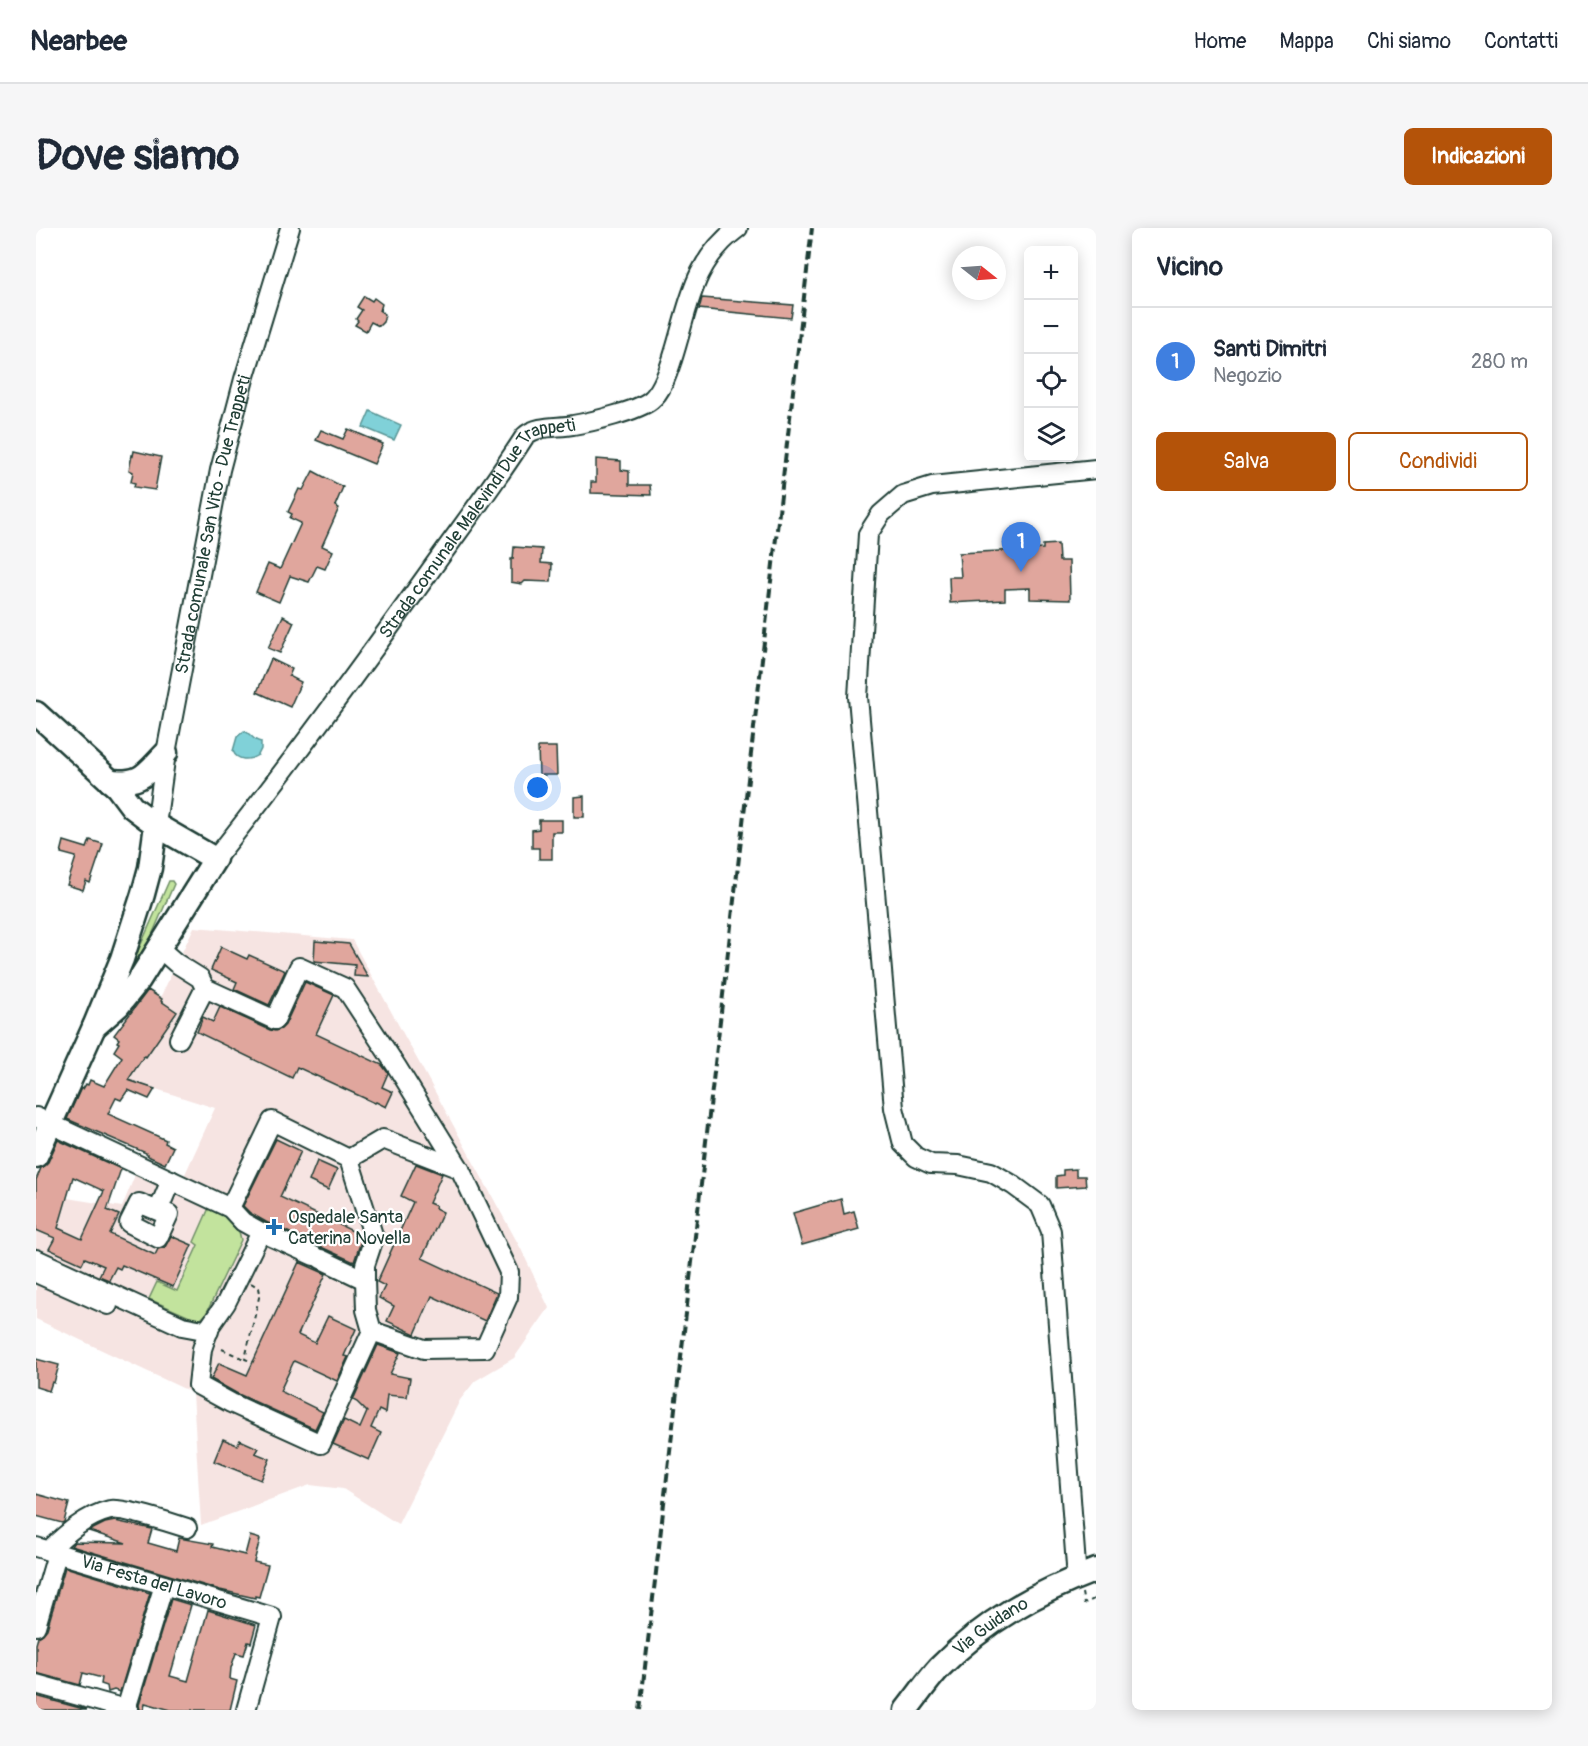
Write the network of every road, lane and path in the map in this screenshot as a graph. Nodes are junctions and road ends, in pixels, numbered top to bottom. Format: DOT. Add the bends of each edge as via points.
graph roads {
  1 [pos="290,228"];
  2 [pos="738,228"];
  3 [pos="1096,470"];
  4 [pos="36,713"];
  5 [pos="166,753"];
  6 [pos="113,784"];
  7 [pos="157,819"];
  8 [pos="215,859"];
  9 [pos="159,948"];
  10 [pos="205,988"];
  11 [pos="94,1027"];
  12 [pos="179,1039"];
  13 [pos="43,1120"];
  14 [pos="36,1156"];
  15 [pos="350,1159"];
  16 [pos="459,1169"];
  17 [pos="171,1180"];
  18 [pos="230,1208"];
  19 [pos="158,1211"];
  20 [pos="261,1232"];
  21 [pos="36,1258"];
  22 [pos="36,1273"];
  23 [pos="365,1280"];
  24 [pos="237,1282"];
  25 [pos="208,1331"];
  26 [pos="372,1331"];
  27 [pos="202,1349"];
  28 [pos="222,1349"];
  29 [pos="245,1359"];
  30 [pos="253,1362"];
  31 [pos="187,1527"];
  32 [pos="47,1550"];
  33 [pos="1086,1574"];
  34 [pos="164,1585"];
  35 [pos="36,1626"];
  36 [pos="36,1684"];
  37 [pos="128,1710"];
  38 [pos="246,1710"];
  39 [pos="906,1710"];
  1 -- 5 [label="street, Strada comunale San Vito - Due Trappeti" via="220,470"];
  2 -- 8 [label="street, Strada comunale Malevindi Due Trappeti" via="711,253 698,276 668,372 651,400 625,412 575,425 538,429 525,436 499,478"];
  3 -- 33 [label="street" via="932,486 903,495 881,513 868,534 858,697 894,1108 903,1144 916,1157 931,1164 991,1172 1040,1205 1051,1231 1076,1566"];
  4 -- 6 [label="main road"];
  5 -- 6 [label="main road" via="141,778"];
  5 -- 7 [label="street, Strada comunale San Vito - Due Trappeti"];
  6 -- 7 [label="main road" via="141,797"];
  7 -- 8 [label="main road"];
  7 -- 11 [label="main road" via="143,894"];
  8 -- 9 [label="main road"];
  9 -- 10 [label="street" via="200,978"];
  9 -- 11 [label="main road" via="118,1006"];
  10 -- 12 [label="street"];
  10 -- 16 [label="street" via="275,1020 299,967 345,988"];
  11 -- 13 [label="main road"];
  13 -- 14 [label="main road"];
  13 -- 17 [label="street"];
  15 -- 16 [label="street" via="383,1139"];
  15 -- 18 [label="street" via="272,1120"];
  15 -- 23 [label="street" via="374,1238"];
  16 -- 26 [label="street" via="509,1272 508,1297 485,1348 423,1349"];
  17 -- 18 [label="street"];
  17 -- 19 [label="street"];
  18 -- 20 [label="street" via="243,1222"];
  20 -- 23 [label="street"];
  20 -- 24 [label="street"];
  21 -- 25 [label="street" via="182,1326"];
  22 -- 27 [label="street"];
  23 -- 26 [label="street" via="366,1311"];
  24 -- 25 [label="street"];
  24 -- 29 [label="path" via="255,1285 260,1293"];
  25 -- 27 [label="street"];
  26 -- 27 [label="street" via="321,1444 198,1385"];
  28 -- 29 [label="path"];
  29 -- 30 [label="path"];
  31 -- 32 [label="street" via="112,1509 84,1521"];
  32 -- 34 [label="street, Via Festa del Lavoro"];
  32 -- 35 [label="street"];
  33 -- 39 [label="main road, Via Guidano" via="1032,1597 985,1626 940,1667"];
  34 -- 37 [label="street"];
  34 -- 38 [label="street, Via Festa del Lavoro" via="272,1617"];
  36 -- 37 [label="street"];
}
